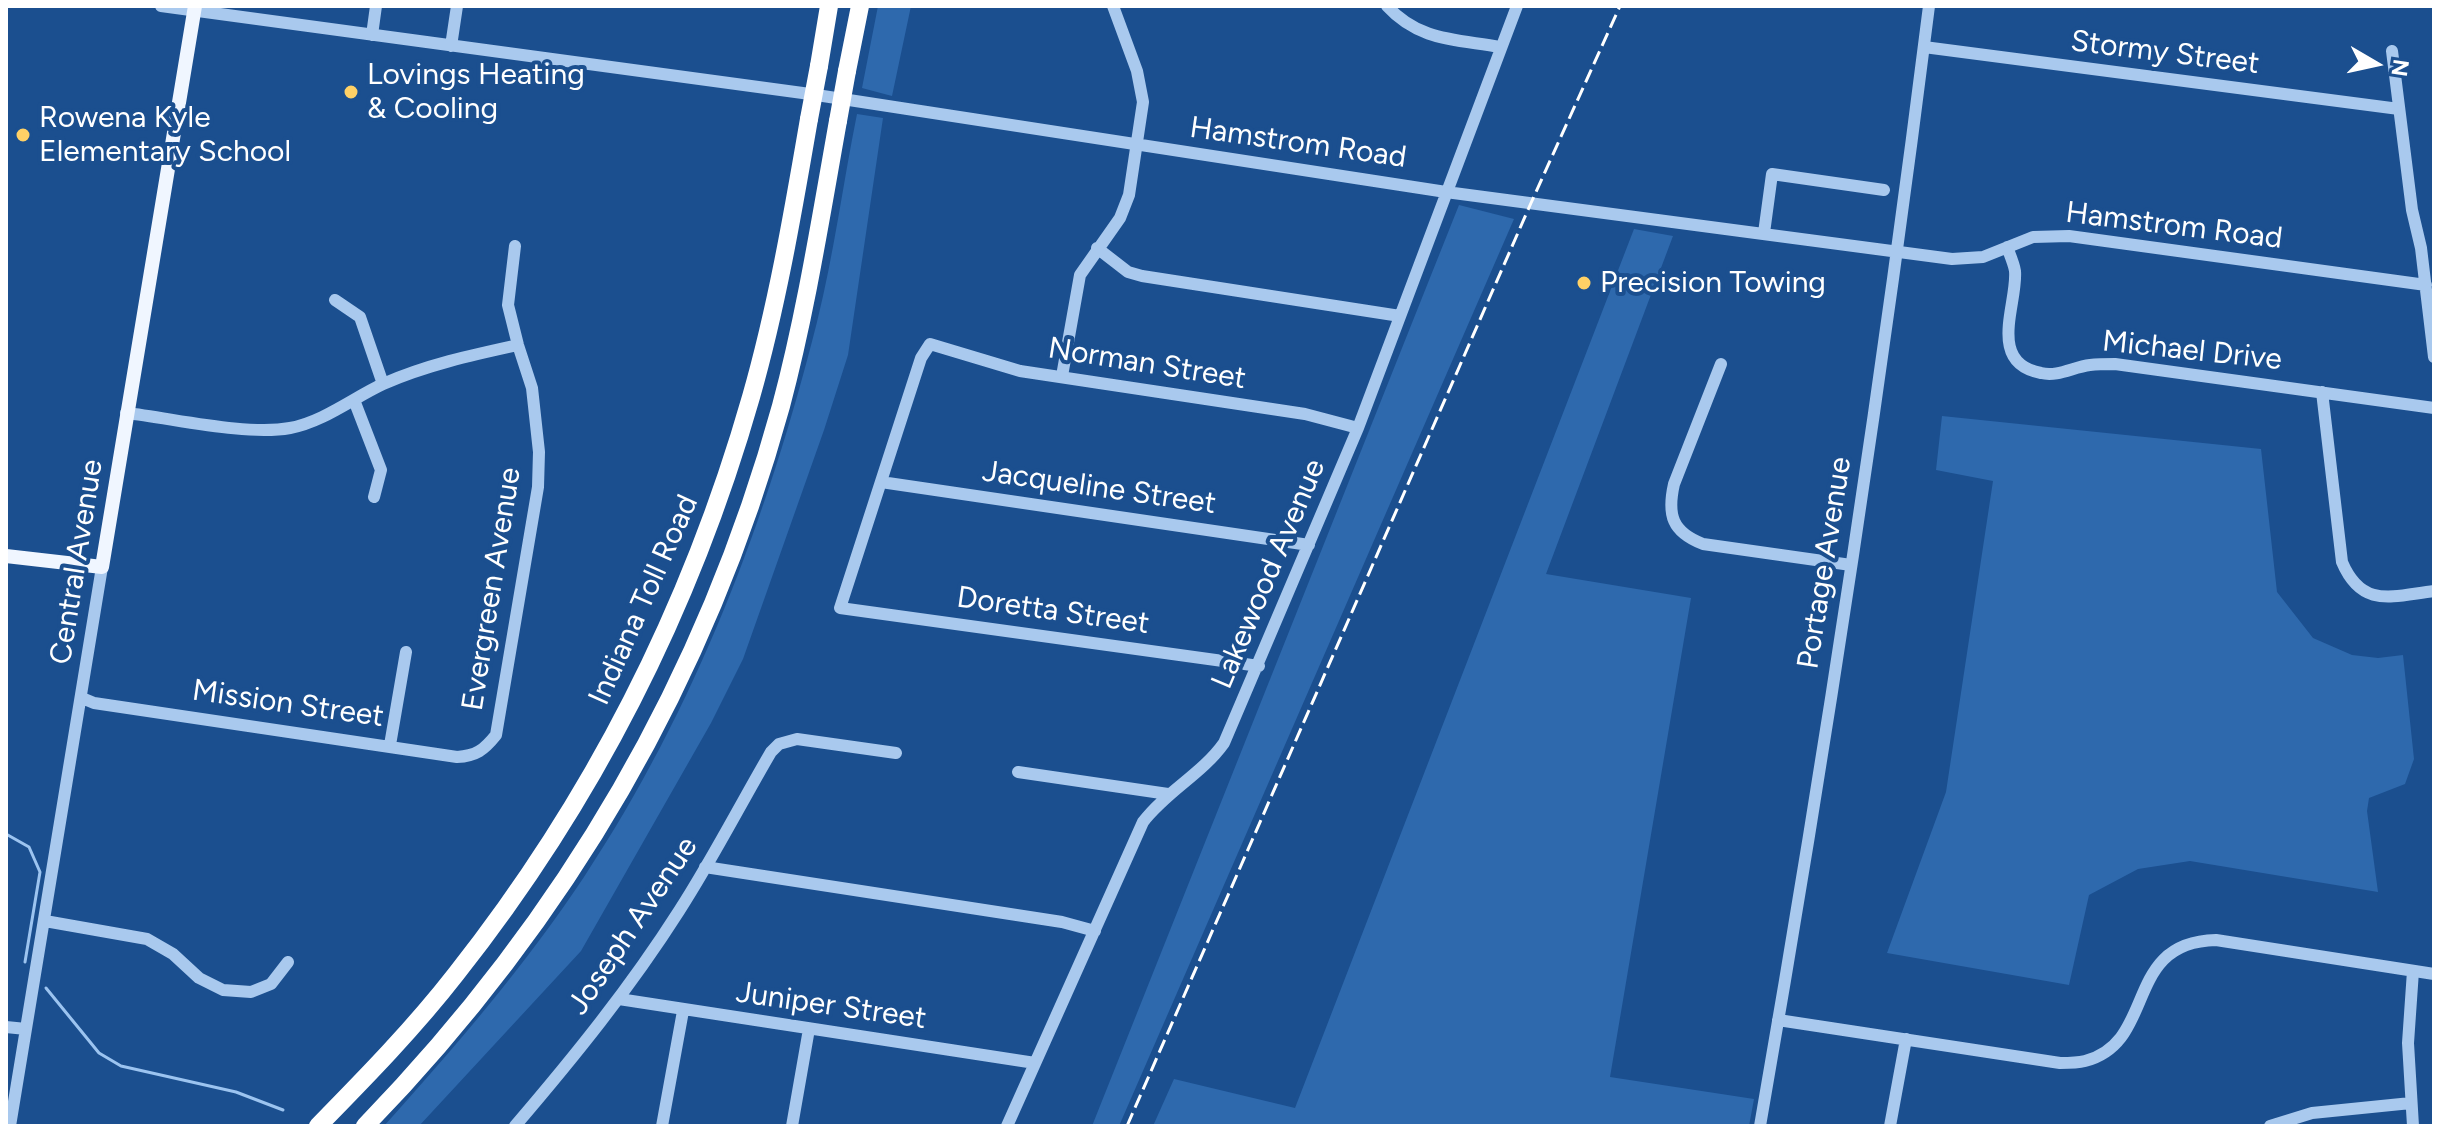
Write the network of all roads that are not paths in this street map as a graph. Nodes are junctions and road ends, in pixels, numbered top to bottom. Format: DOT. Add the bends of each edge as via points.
graph roads {
  1 [pos="161,6"];
  2 [pos="376,6"];
  3 [pos="457,6"];
  4 [pos="829,6"];
  5 [pos="860,6"];
  6 [pos="1113,6"];
  7 [pos="1387,6"];
  8 [pos="1517,6"];
  9 [pos="1929,6"];
  10 [pos="194,9"];
  11 [pos="372,35"];
  12 [pos="451,46"];
  13 [pos="1500,47"];
  14 [pos="1924,47"];
  15 [pos="2392,51"];
  16 [pos="2399,109"];
  17 [pos="1136,146"];
  18 [pos="1884,190"];
  19 [pos="1446,192"];
  20 [pos="1764,233"];
  21 [pos="515,246"];
  22 [pos="2007,247"];
  23 [pos="1097,248"];
  24 [pos="1898,251"];
  25 [pos="2426,285"];
  26 [pos="335,300"];
  27 [pos="1400,316"];
  28 [pos="518,345"];
  29 [pos="2434,357"];
  30 [pos="1721,364"];
  31 [pos="1062,376"];
  32 [pos="383,384"];
  33 [pos="2322,392"];
  34 [pos="354,400"];
  35 [pos="2434,408"];
  36 [pos="126,413"];
  37 [pos="1358,428"];
  38 [pos="881,482"];
  39 [pos="374,497"];
  40 [pos="1309,545"];
  41 [pos="6,556"];
  42 [pos="1851,565"];
  43 [pos="102,567"];
  44 [pos="2434,591"];
  45 [pos="406,652"];
  46 [pos="1259,666"];
  47 [pos="82,698"];
  48 [pos="390,745"];
  49 [pos="486,748"];
  50 [pos="896,753"];
  51 [pos="1018,772"];
  52 [pos="1168,794"];
  53 [pos="705,867"];
  54 [pos="45,921"];
  55 [pos="1095,931"];
  56 [pos="288,962"];
  57 [pos="2413,971"];
  58 [pos="2434,974"];
  59 [pos="619,999"];
  60 [pos="683,1011"];
  61 [pos="1778,1020"];
  62 [pos="6,1027"];
  63 [pos="26,1029"];
  64 [pos="809,1029"];
  65 [pos="1906,1039"];
  66 [pos="1035,1063"];
  67 [pos="2411,1103"];
  68 [pos="10,1126"];
  69 [pos="318,1126"];
  70 [pos="365,1126"];
  71 [pos="515,1126"];
  72 [pos="662,1126"];
  73 [pos="792,1126"];
  74 [pos="1007,1126"];
  75 [pos="1760,1126"];
  76 [pos="1890,1126"];
  77 [pos="2270,1126"];
  78 [pos="2413,1126"];
  1 -- 10 [label="street, Hamstrom Road"];
  2 -- 11 [label="street"];
  3 -- 12 [label="street"];
  4 -- 69 [label="highway, Indiana Toll Road, bridge" via="784,261 752,394 712,521 665,636 604,754 528,878 418,1019"];
  5 -- 70 [label="highway, Indiana Toll Road, bridge" via="781,403 743,528 691,658 636,767 559,891 484,992"];
  6 -- 17 [label="street" via="1143,102"];
  7 -- 13 [label="street" via="1421,33"];
  8 -- 13 [label="street, Lakewood Avenue"];
  9 -- 14 [label="street, Portage Avenue"];
  10 -- 11 [label="street, Hamstrom Road"];
  10 -- 36 [label="main road, Central Avenue"];
  11 -- 12 [label="street, Hamstrom Road"];
  12 -- 17 [label="street, Hamstrom Road" via="810,94"];
  13 -- 19 [label="street, Lakewood Avenue"];
  14 -- 16 [label="street, Stormy Street"];
  14 -- 24 [label="street, Portage Avenue"];
  15 -- 16 [label="street"];
  16 -- 25 [label="street"];
  17 -- 19 [label="street, Hamstrom Road"];
  17 -- 23 [label="street" via="1125,207"];
  18 -- 20 [label="street" via="1772,174"];
  19 -- 20 [label="street, Hamstrom Road"];
  19 -- 27 [label="street, Lakewood Avenue"];
  20 -- 24 [label="street, Hamstrom Road"];
  21 -- 28 [label="street, Evergreen Avenue" via="508,293"];
  22 -- 24 [label="street, Hamstrom Road" via="1983,257 1952,259"];
  22 -- 25 [label="street, Hamstrom Road" via="2033,237 2069,236"];
  22 -- 33 [label="street, Michael Drive" via="2015,272 2007,327 2010,350 2023,366 2058,374 2115,364"];
  23 -- 27 [label="street" via="1142,276"];
  23 -- 31 [label="street" via="1075,290"];
  24 -- 42 [label="street, Portage Avenue"];
  25 -- 29 [label="street"];
  26 -- 32 [label="street" via="360,317"];
  27 -- 37 [label="street, Lakewood Avenue"];
  28 -- 32 [label="street" via="454,359"];
  28 -- 49 [label="street, Evergreen Avenue" via="532,388 538,487 496,735"];
  30 -- 42 [label="street" via="1674,484 1670,501 1679,529 1703,544"];
  31 -- 37 [label="street, Norman Street" via="1305,414"];
  31 -- 38 [label="street, Norman Street" via="1008,368 930,344"];
  32 -- 34 [label="street"];
  33 -- 35 [label="street, Michael Drive"];
  33 -- 44 [label="street" via="2342,562 2349,580 2363,592 2381,597"];
  34 -- 36 [label="street" via="293,428 267,431"];
  34 -- 39 [label="street" via="381,470"];
  36 -- 43 [label="main road, Central Avenue"];
  37 -- 40 [label="street, Lakewood Avenue"];
  38 -- 40 [label="street, Jacqueline Street"];
  38 -- 46 [label="street, Doretta Street" via="840,608"];
  40 -- 46 [label="street, Lakewood Avenue"];
  41 -- 43 [label="main road"];
  42 -- 61 [label="street, Portage Avenue"];
  43 -- 47 [label="street, Central Avenue"];
  45 -- 48 [label="street"];
  46 -- 52 [label="street, Lakewood Avenue" via="1224,743"];
  47 -- 48 [label="street, Mission Street"];
  47 -- 54 [label="street, Central Avenue"];
  48 -- 49 [label="street, Mission Street" via="457,757"];
  50 -- 53 [label="street, Joseph Avenue" via="797,739 779,744"];
  51 -- 52 [label="street"];
  52 -- 55 [label="street, Lakewood Avenue" via="1143,822"];
  53 -- 55 [label="street"];
  53 -- 59 [label="street, Joseph Avenue"];
  54 -- 56 [label="street" via="147,939 223,990 251,992 271,984"];
  54 -- 63 [label="street, Central Avenue"];
  55 -- 66 [label="street, Lakewood Avenue"];
  57 -- 58 [label="street"];
  57 -- 65 [label="street" via="2201,941 2167,954 2128,1028 2086,1061 2060,1063"];
  57 -- 67 [label="street"];
  59 -- 60 [label="street, Juniper Street"];
  59 -- 71 [label="street, Joseph Avenue"];
  60 -- 64 [label="street, Juniper Street"];
  60 -- 72 [label="street"];
  61 -- 65 [label="street"];
  61 -- 75 [label="street, Portage Avenue"];
  62 -- 63 [label="street"];
  63 -- 68 [label="street, Central Avenue"];
  64 -- 66 [label="street, Juniper Street"];
  64 -- 73 [label="street"];
  65 -- 76 [label="street"];
  66 -- 74 [label="street, Lakewood Avenue"];
  67 -- 77 [label="street" via="2312,1113"];
  67 -- 78 [label="street"];
}
